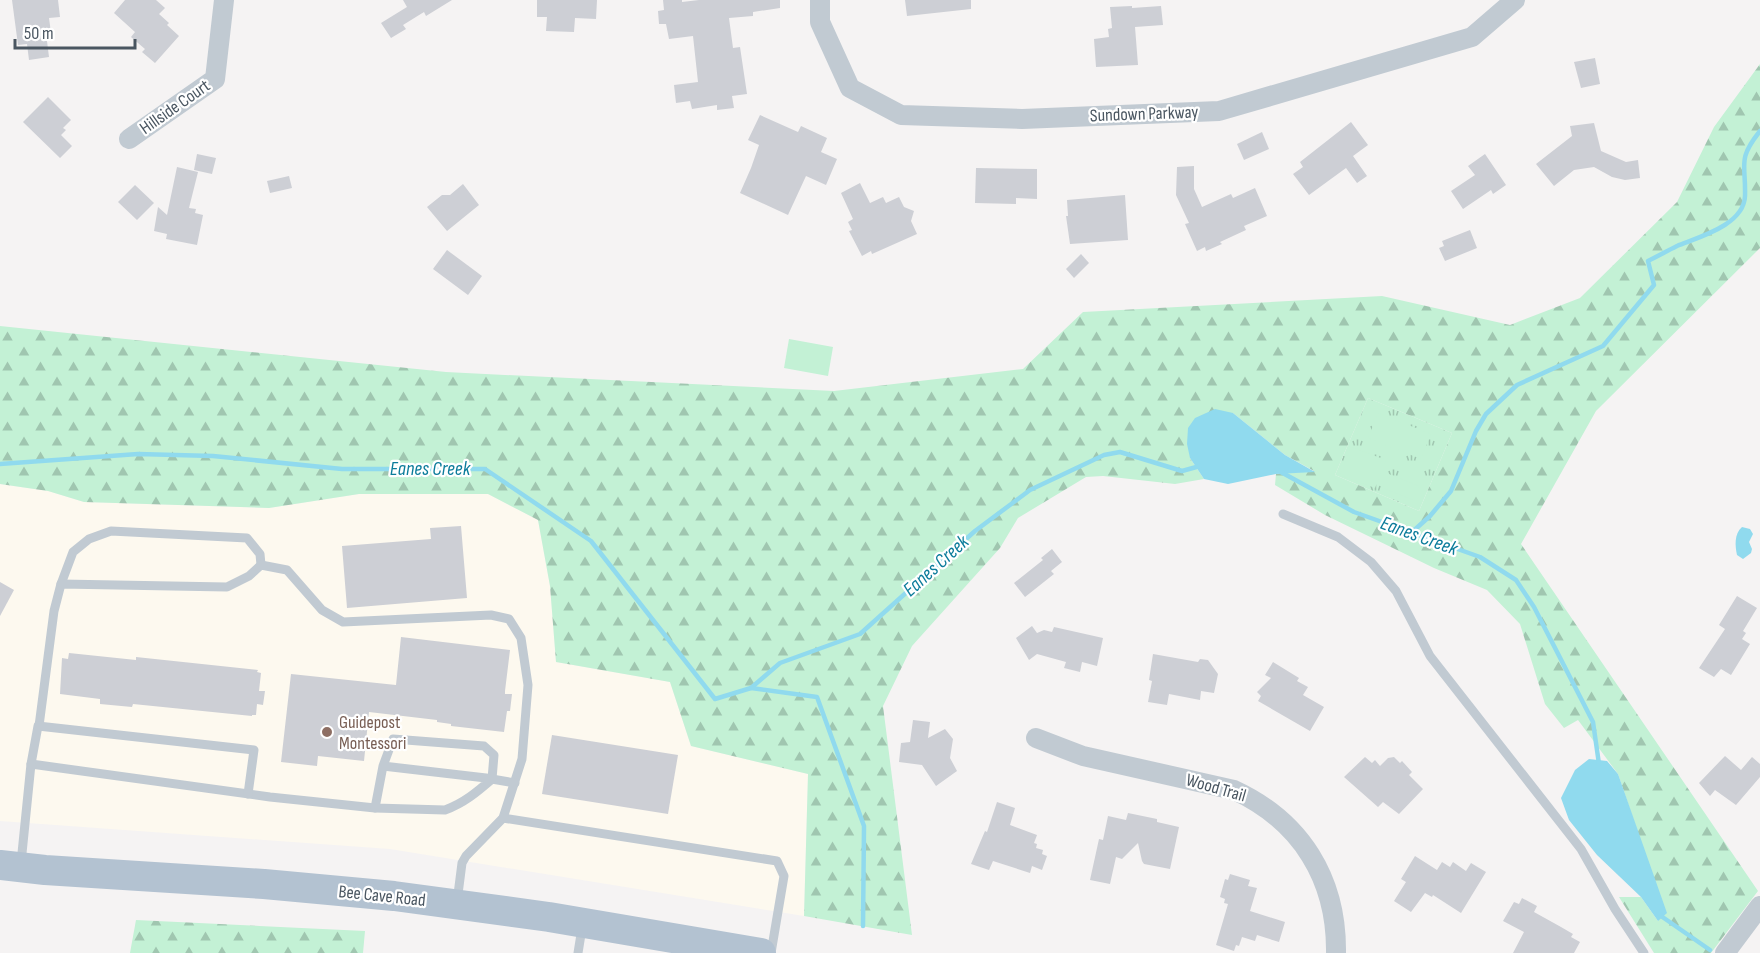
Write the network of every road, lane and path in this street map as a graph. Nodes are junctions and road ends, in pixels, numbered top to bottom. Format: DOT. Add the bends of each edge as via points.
graph roads {
  1 [pos="224,0"];
  2 [pos="820,0"];
  3 [pos="1515,0"];
  4 [pos="129,139"];
  5 [pos="1283,514"];
  6 [pos="261,566"];
  7 [pos="61,584"];
  8 [pos="39,726"];
  9 [pos="1036,738"];
  10 [pos="31,764"];
  11 [pos="383,766"];
  12 [pos="492,779"];
  13 [pos="515,783"];
  14 [pos="248,794"];
  15 [pos="375,808"];
  16 [pos="503,818"];
  17 [pos="10,867"];
  18 [pos="456,904"];
  19 [pos="1760,906"];
  20 [pos="582,922"];
  21 [pos="578,953"];
  22 [pos="761,953"];
  23 [pos="771,953"];
  24 [pos="1336,953"];
  25 [pos="1644,953"];
  26 [pos="1725,953"];
  1 -- 4 [label="street, Hillside Court" via="215,79"];
  2 -- 3 [label="street, Sundown Parkway" via="820,22 850,87 901,115 1022,119 1219,111 1472,37"];
  5 -- 25 [label="lane" via="1338,537 1371,562 1396,591 1430,656 1581,849"];
  6 -- 7 [label="lane" via="227,587"];
  6 -- 7 [label="lane" via="260,554 247,538 111,531 89,539 73,552"];
  6 -- 13 [label="lane" via="287,570 322,609 343,622 491,615 509,619 521,638 528,685 522,759"];
  7 -- 8 [label="lane"];
  8 -- 10 [label="lane"];
  8 -- 14 [label="lane" via="254,750"];
  9 -- 24 [label="street, Wood Trail" via="1083,756 1234,790 1271,810 1300,840 1328,888"];
  10 -- 14 [label="lane"];
  10 -- 17 [label="lane"];
  11 -- 12 [label="lane"];
  11 -- 12 [label="lane" via="393,740 484,746 494,755"];
  11 -- 15 [label="lane"];
  12 -- 13 [label="lane"];
  12 -- 15 [label="lane" via="468,800 445,810"];
  13 -- 16 [label="lane"];
  14 -- 15 [label="lane"];
  16 -- 18 [label="lane" via="466,856"];
  16 -- 23 [label="lane" via="777,861 784,876"];
  17 -- 18 [label="main road, Bee Cave Road" via="275,885"];
  18 -- 20 [label="main road, Bee Cave Road"];
  19 -- 26 [label="street"];
  20 -- 21 [label="lane"];
  20 -- 22 [label="main road, Bee Cave Road" via="673,942"];
}
